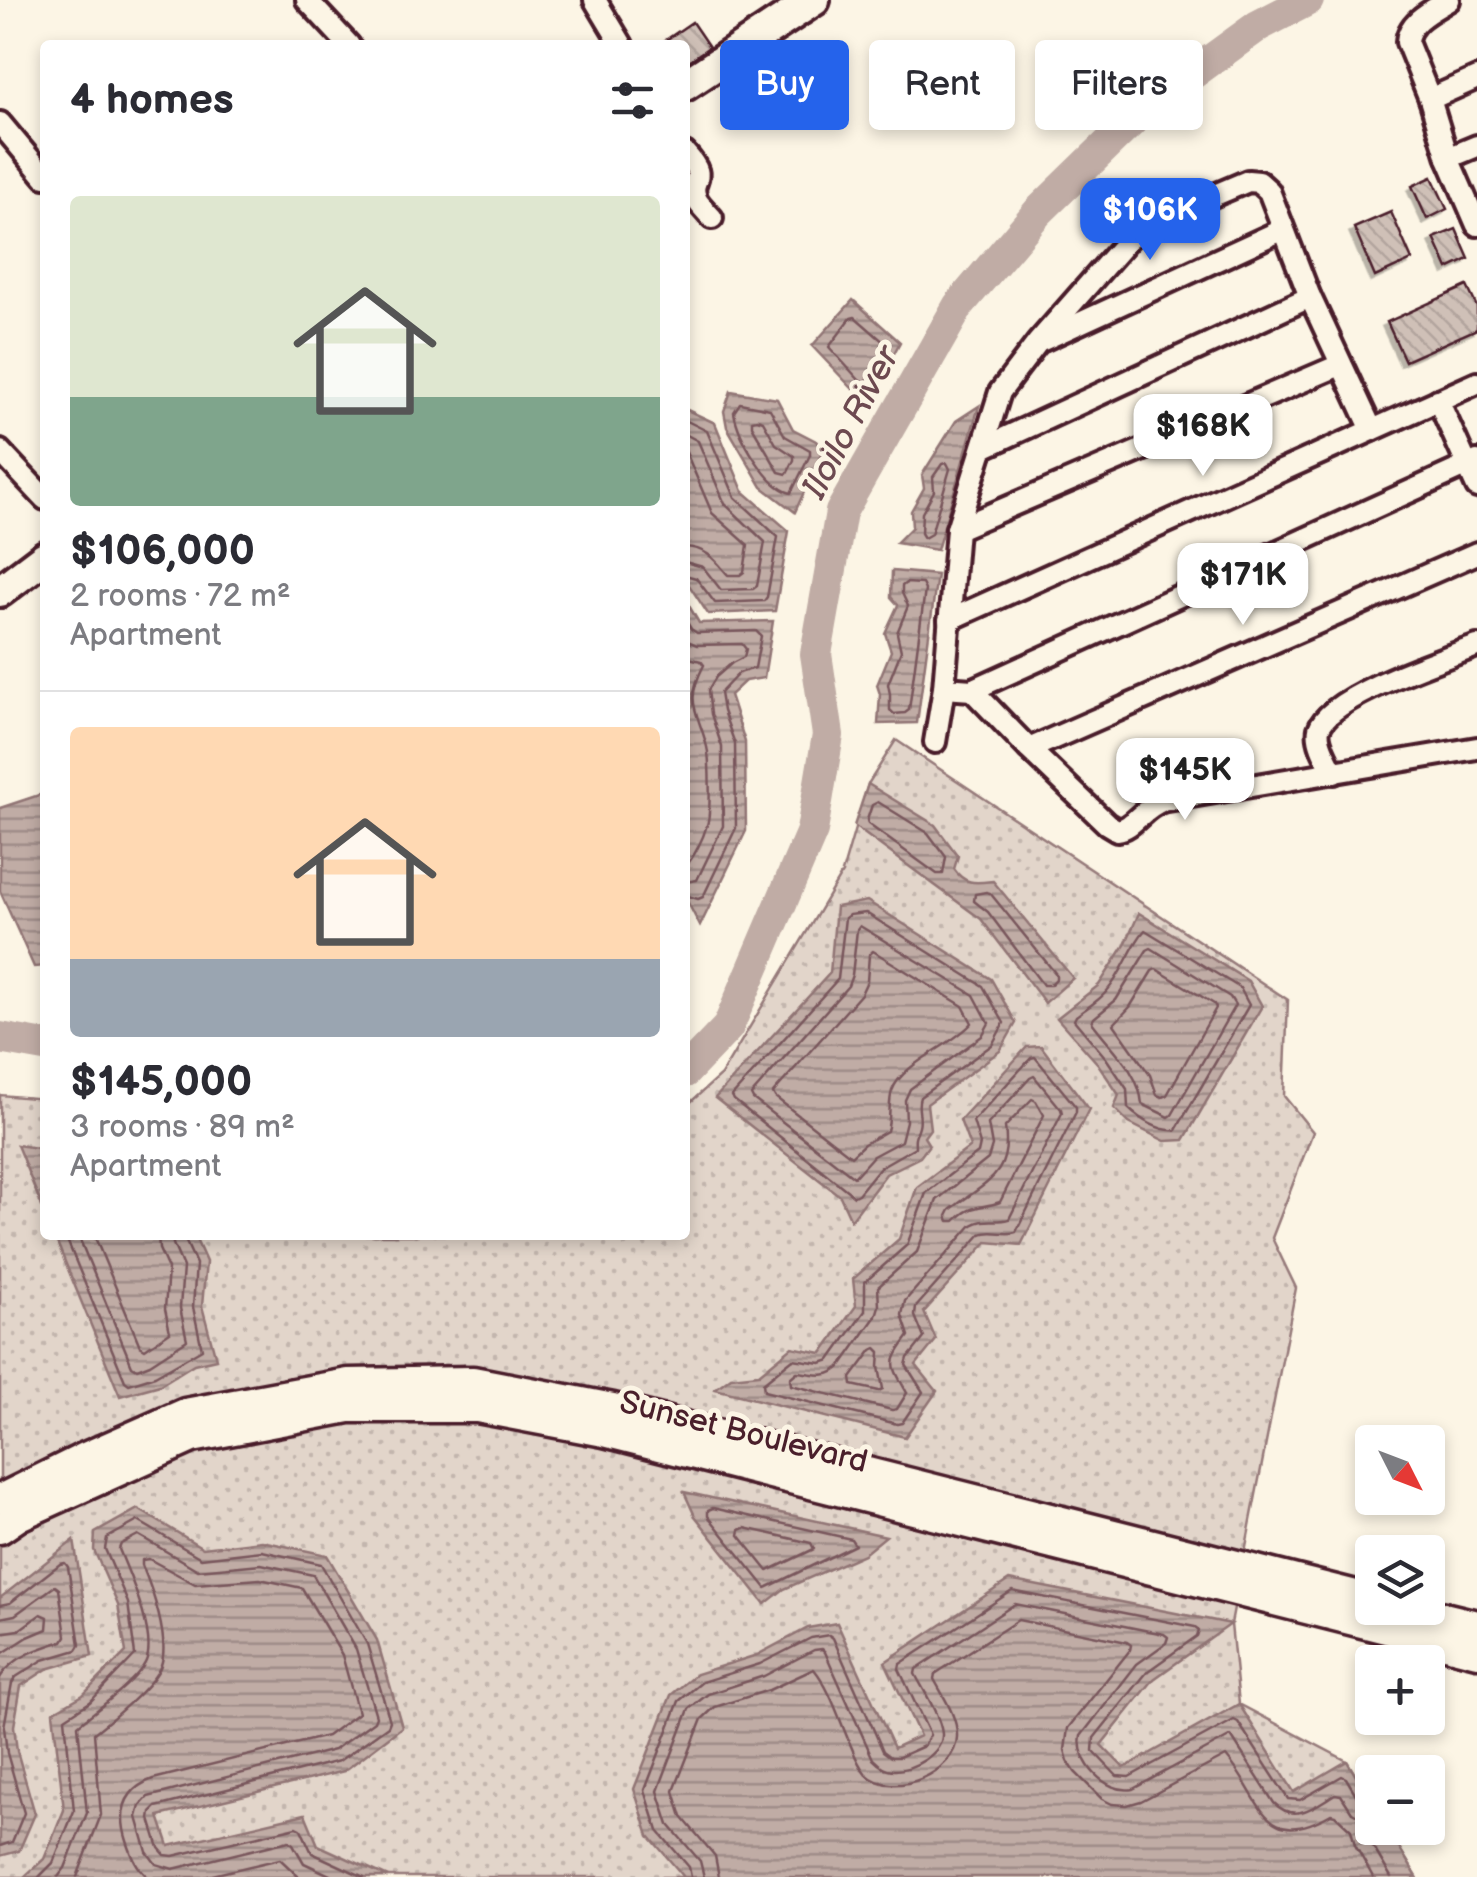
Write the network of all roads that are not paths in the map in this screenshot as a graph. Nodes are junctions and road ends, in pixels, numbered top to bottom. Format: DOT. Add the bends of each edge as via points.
graph roads {
  1 [pos="307,0"];
  2 [pos="595,0"];
  3 [pos="814,0"];
  4 [pos="1449,0"];
  5 [pos="344,40"];
  6 [pos="619,40"];
  7 [pos="1477,78"];
  8 [pos="690,82"];
  9 [pos="1430,99"];
  10 [pos="0,123"];
  11 [pos="1477,146"];
  12 [pos="690,158"];
  13 [pos="1448,158"];
  14 [pos="40,171"];
  15 [pos="712,218"];
  16 [pos="1477,223"];
  17 [pos="1282,230"];
  18 [pos="1310,298"];
  19 [pos="1038,342"];
  20 [pos="1340,365"];
  21 [pos="1477,383"];
  22 [pos="1438,400"];
  23 [pos="1372,430"];
  24 [pos="983,448"];
  25 [pos="0,450"];
  26 [pos="1472,463"];
  27 [pos="1477,488"];
  28 [pos="40,494"];
  29 [pos="957,529"];
  30 [pos="1477,553"];
  31 [pos="40,561"];
  32 [pos="0,591"];
  33 [pos="949,620"];
  34 [pos="1477,646"];
  35 [pos="944,688"];
  36 [pos="972,690"];
  37 [pos="935,742"];
  38 [pos="1477,748"];
  39 [pos="1029,749"];
  40 [pos="1334,773"];
  41 [pos="672,1436"];
  42 [pos="0,1499"];
  43 [pos="0,1529"];
  44 [pos="1355,1595"];
  45 [pos="1445,1617"];
  46 [pos="1477,1625"];
  47 [pos="1477,1652"];
  1 -- 5 [label="street"];
  2 -- 6 [label="street"];
  3 -- 8 [label="main road"];
  4 -- 9 [label="street" via="1406,36"];
  7 -- 9 [label="street"];
  9 -- 13 [label="street"];
  10 -- 14 [label="street"];
  11 -- 13 [label="street"];
  12 -- 15 [label="street" via="699,172 695,196"];
  13 -- 16 [label="street"];
  17 -- 18 [label="street"];
  17 -- 19 [label="street"];
  17 -- 19 [label="street" via="1269,191 1254,180 1150,223 1122,244"];
  18 -- 20 [label="street"];
  18 -- 24 [label="street"];
  19 -- 24 [label="street" via="1000,392"];
  20 -- 23 [label="street"];
  20 -- 29 [label="street"];
  21 -- 22 [label="street"];
  22 -- 23 [label="street"];
  22 -- 26 [label="street"];
  23 -- 33 [label="street"];
  24 -- 29 [label="street"];
  25 -- 28 [label="street"];
  26 -- 27 [label="street"];
  26 -- 36 [label="street"];
  29 -- 33 [label="street"];
  30 -- 39 [label="street"];
  31 -- 32 [label="main road"];
  33 -- 35 [label="street"];
  34 -- 40 [label="street" via="1368,689 1331,713 1319,737"];
  35 -- 36 [label="street"];
  35 -- 37 [label="street"];
  36 -- 39 [label="street"];
  38 -- 40 [label="street"];
  39 -- 40 [label="street" via="1120,830 1162,802"];
  41 -- 42 [label="main road, Sunset Boulevard" via="613,1408 472,1381 348,1383 185,1413"];
  41 -- 43 [label="main road, Sunset Boulevard" via="604,1432 477,1408 349,1408 192,1438"];
  41 -- 44 [label="main road, Sunset Boulevard"];
  41 -- 47 [label="main road, Sunset Boulevard"];
  45 -- 46 [label="main road"];
}
